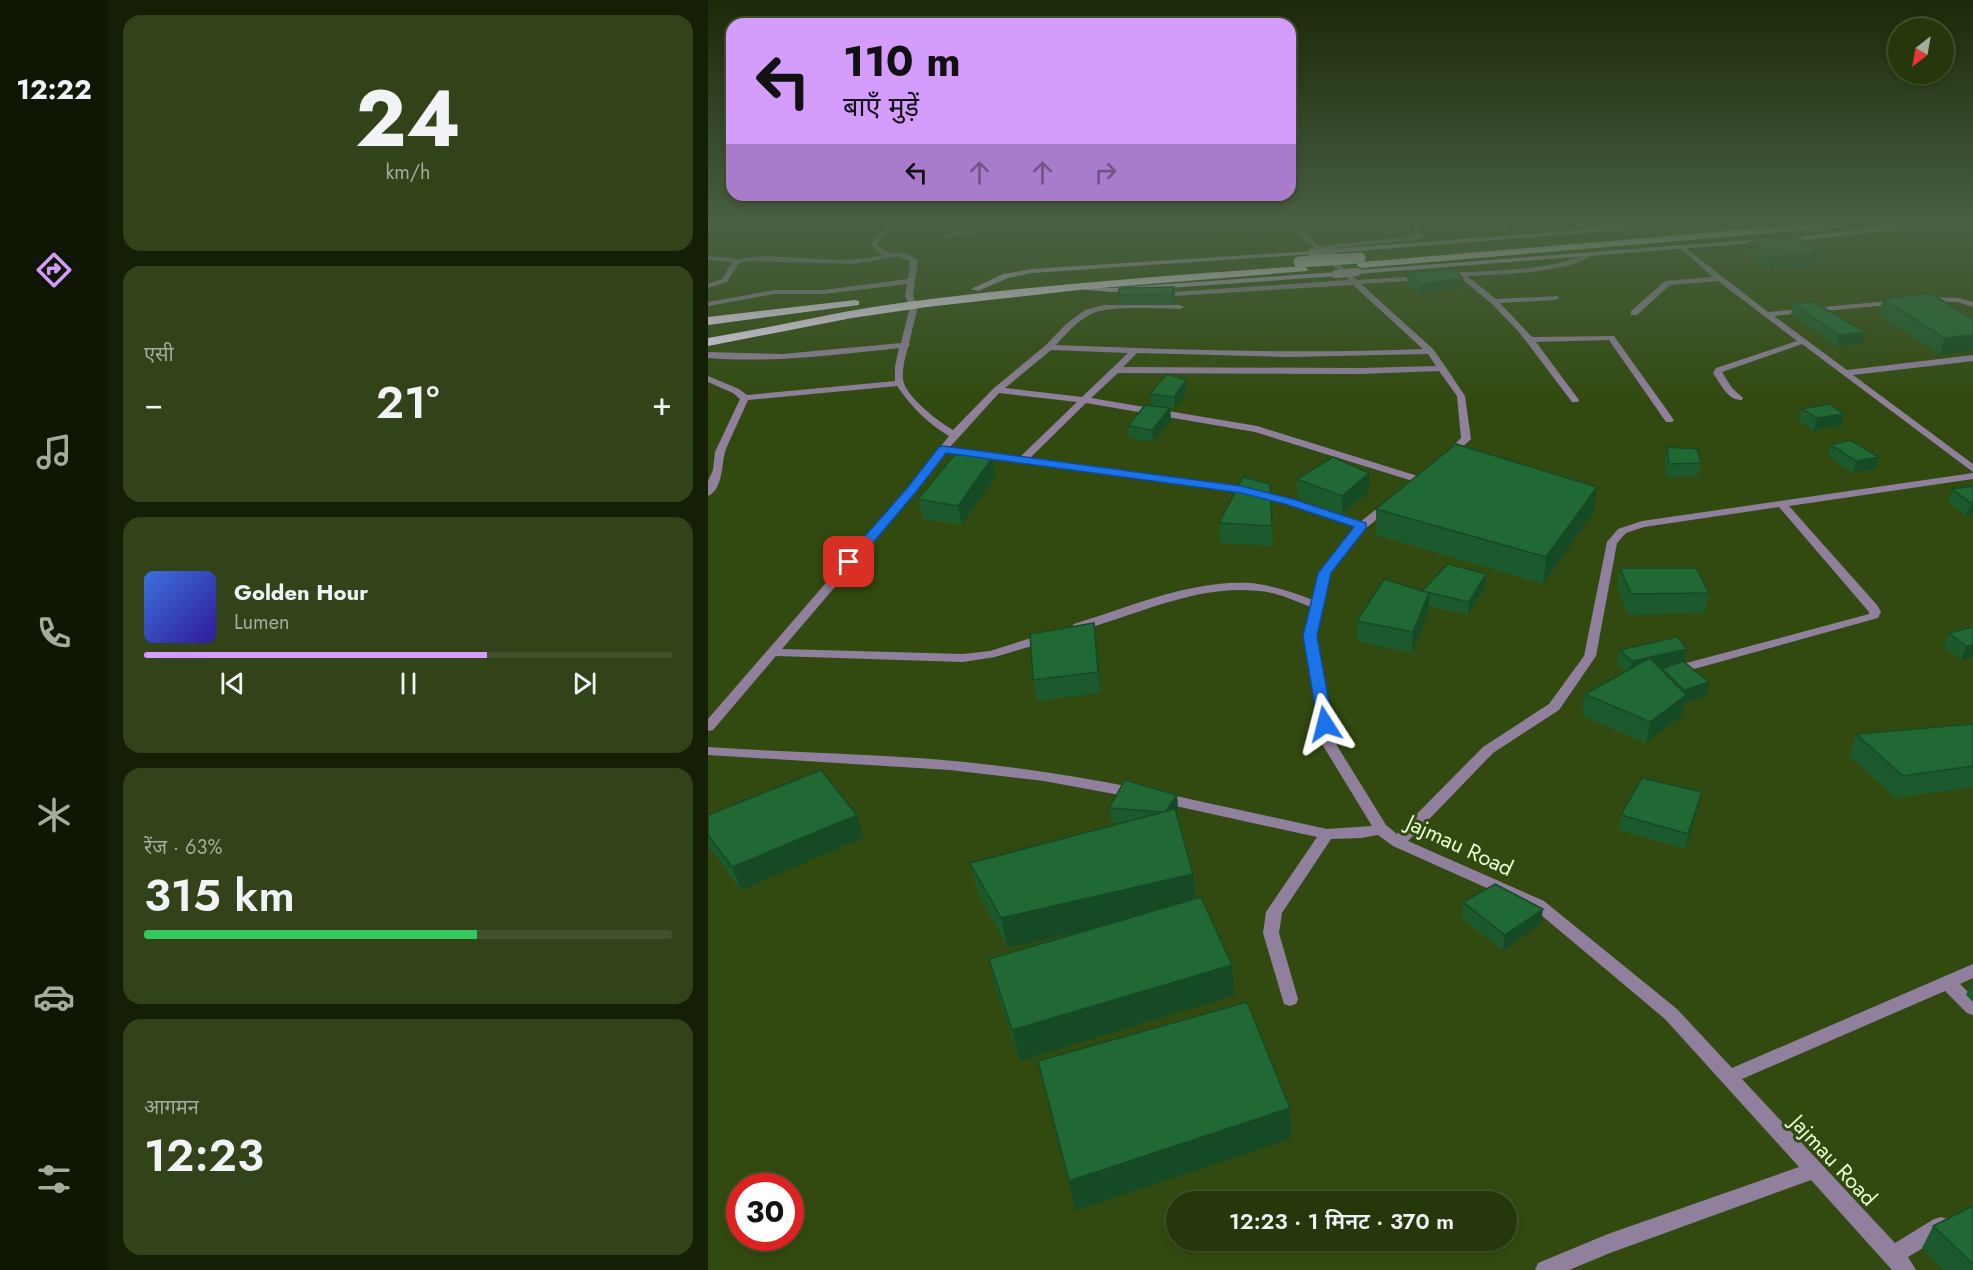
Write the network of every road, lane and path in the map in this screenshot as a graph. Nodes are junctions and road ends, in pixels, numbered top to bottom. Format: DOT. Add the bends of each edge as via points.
graph roads {
  1 [pos="891,283"];
  2 [pos="911,283"];
  3 [pos="988,283"];
  4 [pos="1053,283"];
  5 [pos="1114,283"];
  6 [pos="1206,283"];
  7 [pos="1295,283"];
  8 [pos="1363,283"];
  9 [pos="1472,283"];
  10 [pos="1668,283"];
  11 [pos="1725,283"];
  12 [pos="1076,287"];
  13 [pos="975,289"];
  14 [pos="1111,290"];
  15 [pos="1122,293"];
  16 [pos="1556,298"];
  17 [pos="911,301"];
  18 [pos="1494,301"];
  19 [pos="708,304"];
  20 [pos="1973,305"];
  21 [pos="1180,307"];
  22 [pos="1104,308"];
  23 [pos="1634,313"];
  24 [pos="1767,314"];
  25 [pos="708,321"];
  26 [pos="1529,340"];
  27 [pos="1804,341"];
  28 [pos="708,342"];
  29 [pos="906,345"];
  30 [pos="1049,347"];
  31 [pos="1135,351"];
  32 [pos="1430,351"];
  33 [pos="708,355"];
  34 [pos="1973,358"];
  35 [pos="1442,368"];
  36 [pos="1116,370"];
  37 [pos="1847,373"];
  38 [pos="708,379"];
  39 [pos="899,383"];
  40 [pos="997,390"];
  41 [pos="745,398"];
  42 [pos="1739,398"];
  43 [pos="1084,399"];
  44 [pos="1575,400"];
  45 [pos="1669,420"];
  46 [pos="954,435"];
  47 [pos="943,449"];
  48 [pos="708,453"];
  49 [pos="720,453"];
  50 [pos="1023,459"];
  51 [pos="1973,469"];
  52 [pos="1428,474"];
  53 [pos="1973,476"];
  54 [pos="708,493"];
  55 [pos="1783,505"];
  56 [pos="1362,526"];
  57 [pos="1317,605"];
  58 [pos="771,652"];
  59 [pos="1683,668"];
  60 [pos="708,727"];
  61 [pos="708,752"];
  62 [pos="1382,829"];
  63 [pos="1327,834"];
  64 [pos="1398,843"];
  65 [pos="1973,971"];
  66 [pos="1947,982"];
  67 [pos="1290,999"];
  68 [pos="1973,1008"];
  69 [pos="1729,1077"];
  70 [pos="1815,1170"];
  71 [pos="1953,1219"];
  72 [pos="1900,1263"];
  73 [pos="1545,1270"];
  1 -- 19 [label="street" via="775,292"];
  2 -- 17 [label="street"];
  3 -- 13 [label="main road"];
  4 -- 13 [label="highway"];
  5 -- 12 [label="highway"];
  6 -- 14 [label="main road, bridge"];
  7 -- 15 [label="street" via="1142,296"];
  8 -- 32 [label="street, Jajmau Road"];
  9 -- 18 [label="street"];
  10 -- 23 [label="street"];
  11 -- 24 [label="street"];
  12 -- 14 [label="main road"];
  12 -- 17 [label="highway"];
  13 -- 17 [label="highway"];
  14 -- 15 [label="street"];
  15 -- 22 [label="street"];
  16 -- 18 [label="street"];
  17 -- 25 [label="highway"];
  17 -- 28 [label="highway"];
  17 -- 29 [label="street"];
  18 -- 26 [label="street"];
  20 -- 24 [label="street" via="1935,298"];
  21 -- 22 [label="street"];
  22 -- 30 [label="street" via="1088,312"];
  24 -- 27 [label="street"];
  26 -- 44 [label="street"];
  26 -- 45 [label="street" via="1611,338"];
  27 -- 37 [label="street"];
  27 -- 42 [label="street" via="1719,370 1717,373 1729,390"];
  29 -- 33 [label="street" via="750,358"];
  29 -- 39 [label="street"];
  30 -- 31 [label="street"];
  30 -- 40 [label="street"];
  31 -- 32 [label="street" via="1335,355"];
  31 -- 36 [label="street"];
  32 -- 35 [label="street, Jajmau Road"];
  34 -- 37 [label="street"];
  35 -- 36 [label="street"];
  35 -- 52 [label="street, Jajmau Road" via="1461,396 1466,440"];
  36 -- 43 [label="street"];
  37 -- 51 [label="street"];
  38 -- 41 [label="street"];
  39 -- 41 [label="street"];
  39 -- 46 [label="street" via="915,405"];
  40 -- 43 [label="street"];
  40 -- 46 [label="street"];
  41 -- 49 [label="street"];
  43 -- 50 [label="street"];
  43 -- 52 [label="street" via="1257,429"];
  46 -- 47 [label="street"];
  47 -- 50 [label="street"];
  47 -- 58 [label="street"];
  48 -- 49 [label="street"];
  49 -- 54 [label="street"];
  50 -- 56 [label="street" via="1241,490"];
  52 -- 56 [label="street, Jajmau Road"];
  53 -- 55 [label="street"];
  55 -- 59 [label="street" via="1873,607 1874,616"];
  55 -- 64 [label="street" via="1642,524 1622,531 1612,542 1590,656 1554,707 1488,750"];
  56 -- 57 [label="street, Jajmau Road" via="1325,573"];
  57 -- 58 [label="street" via="1274,590 1220,588 1192,592 991,654 963,658"];
  57 -- 62 [label="street, Jajmau Road" via="1310,636 1329,744"];
  58 -- 60 [label="street"];
  61 -- 63 [label="street" via="950,765 1102,786"];
  62 -- 63 [label="street" via="1361,834"];
  62 -- 64 [label="street, Jajmau Road"];
  63 -- 67 [label="street" via="1274,912 1271,933"];
  64 -- 69 [label="street, Jajmau Road" via="1539,905 1671,1014"];
  65 -- 66 [label="street"];
  66 -- 68 [label="street"];
  66 -- 69 [label="street"];
  69 -- 70 [label="street, Jajmau Road"];
  70 -- 72 [label="street, Jajmau Road"];
  70 -- 73 [label="street"];
  71 -- 72 [label="street"];
}
